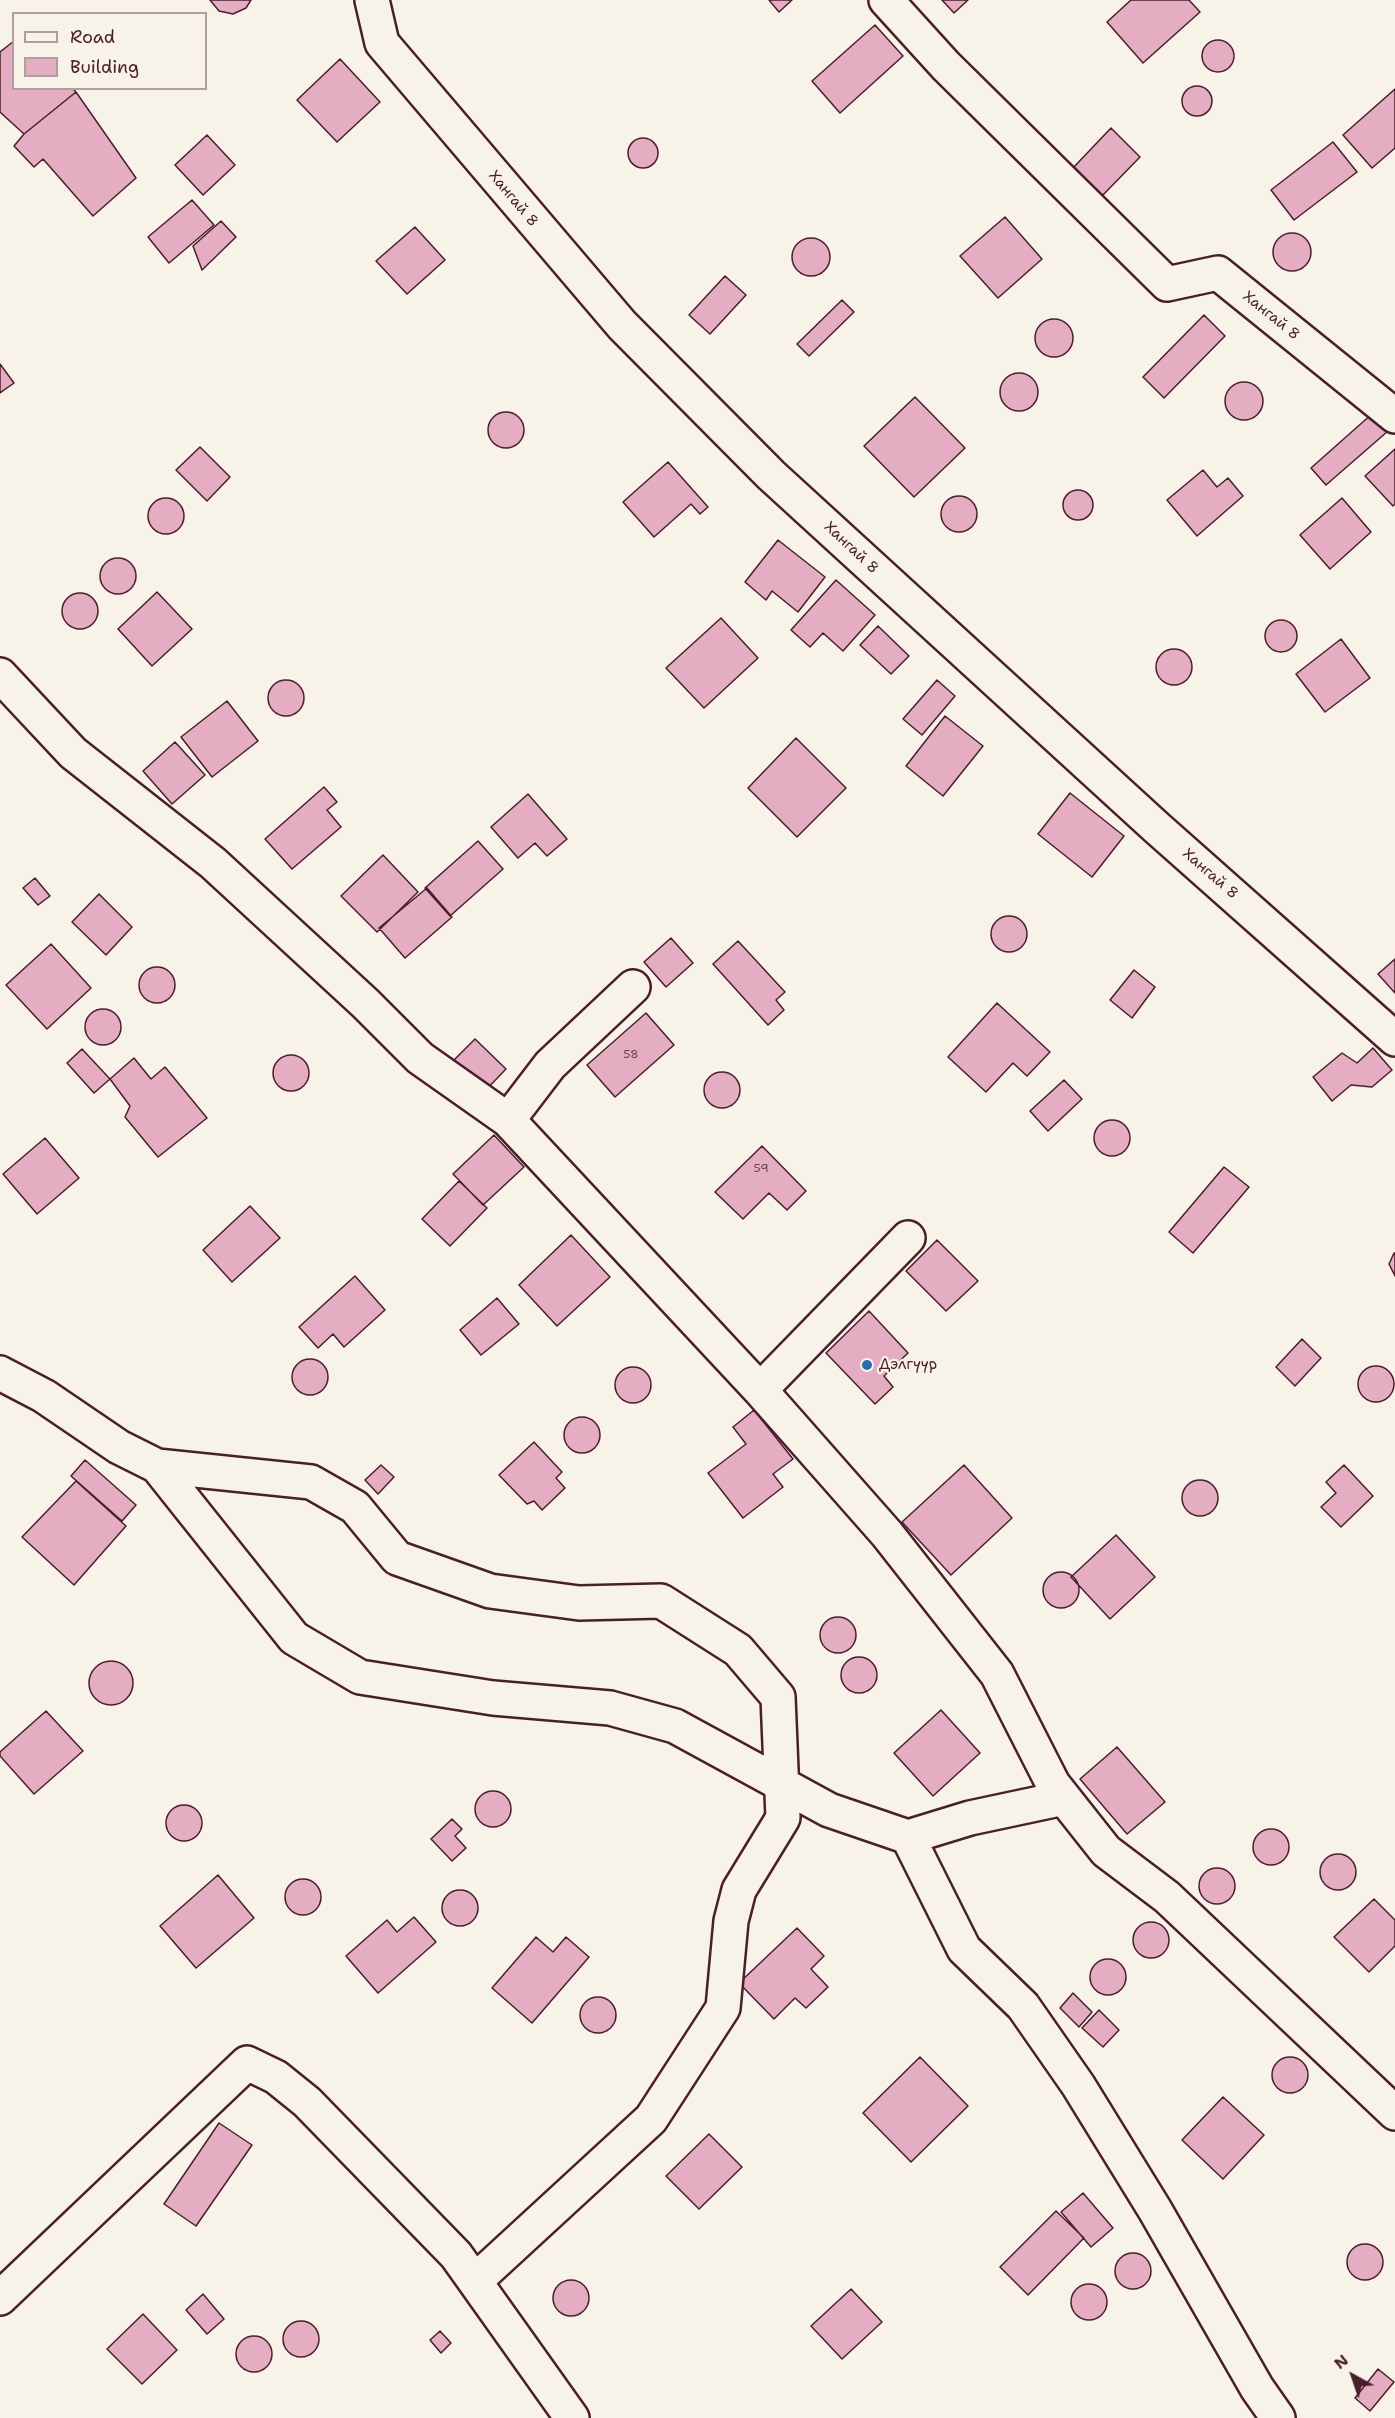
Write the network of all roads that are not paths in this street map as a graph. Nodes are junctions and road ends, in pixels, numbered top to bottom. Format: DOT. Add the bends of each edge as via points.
graph roads {
  1 [pos="372,0"];
  2 [pos="886,0"];
  3 [pos="1395,417"];
  4 [pos="0,675"];
  5 [pos="633,987"];
  6 [pos="1395,1039"];
  7 [pos="508,1120"];
  8 [pos="908,1238"];
  9 [pos="0,1373"];
  10 [pos="760,1390"];
  11 [pos="157,1466"];
  12 [pos="780,1782"];
  13 [pos="1064,1798"];
  14 [pos="908,1837"];
  15 [pos="1395,2113"];
  16 [pos="475,2281"];
  17 [pos="0,2298"];
  18 [pos="572,2418"];
  19 [pos="1278,2418"];
  1 -- 6 [label="street, Хангай 8" via="382,43 622,325 798,499 1156,827"];
  2 -- 3 [label="street, Хангай 8" via="946,66 1167,284 1218,273"];
  4 -- 7 [label="street" via="73,753 213,863 420,1058"];
  5 -- 7 [label="street" via="550,1065"];
  7 -- 10 [label="street"];
  8 -- 10 [label="street"];
  9 -- 11 [label="street" via="45,1396 119,1447"];
  10 -- 13 [label="street" via="887,1534 997,1674 1053,1784"];
  11 -- 12 [label="street" via="294,1638 360,1677 493,1698 610,1708 675,1726"];
  11 -- 12 [label="street" via="311,1482 355,1507 397,1558 490,1591 579,1603 662,1601 738,1650 778,1697"];
  12 -- 14 [label="street" via="829,1810"];
  12 -- 16 [label="street" via="783,1818 739,1890 731,1921 723,2008 651,2120"];
  13 -- 14 [label="street" via="970,1818"];
  13 -- 15 [label="street" via="1106,1851 1167,1897"];
  14 -- 19 [label="street" via="964,1948 1023,2006 1078,2085"];
  16 -- 17 [label="street" via="456,2255 307,2102 276,2077 248,2063"];
  16 -- 18 [label="street"];
}
